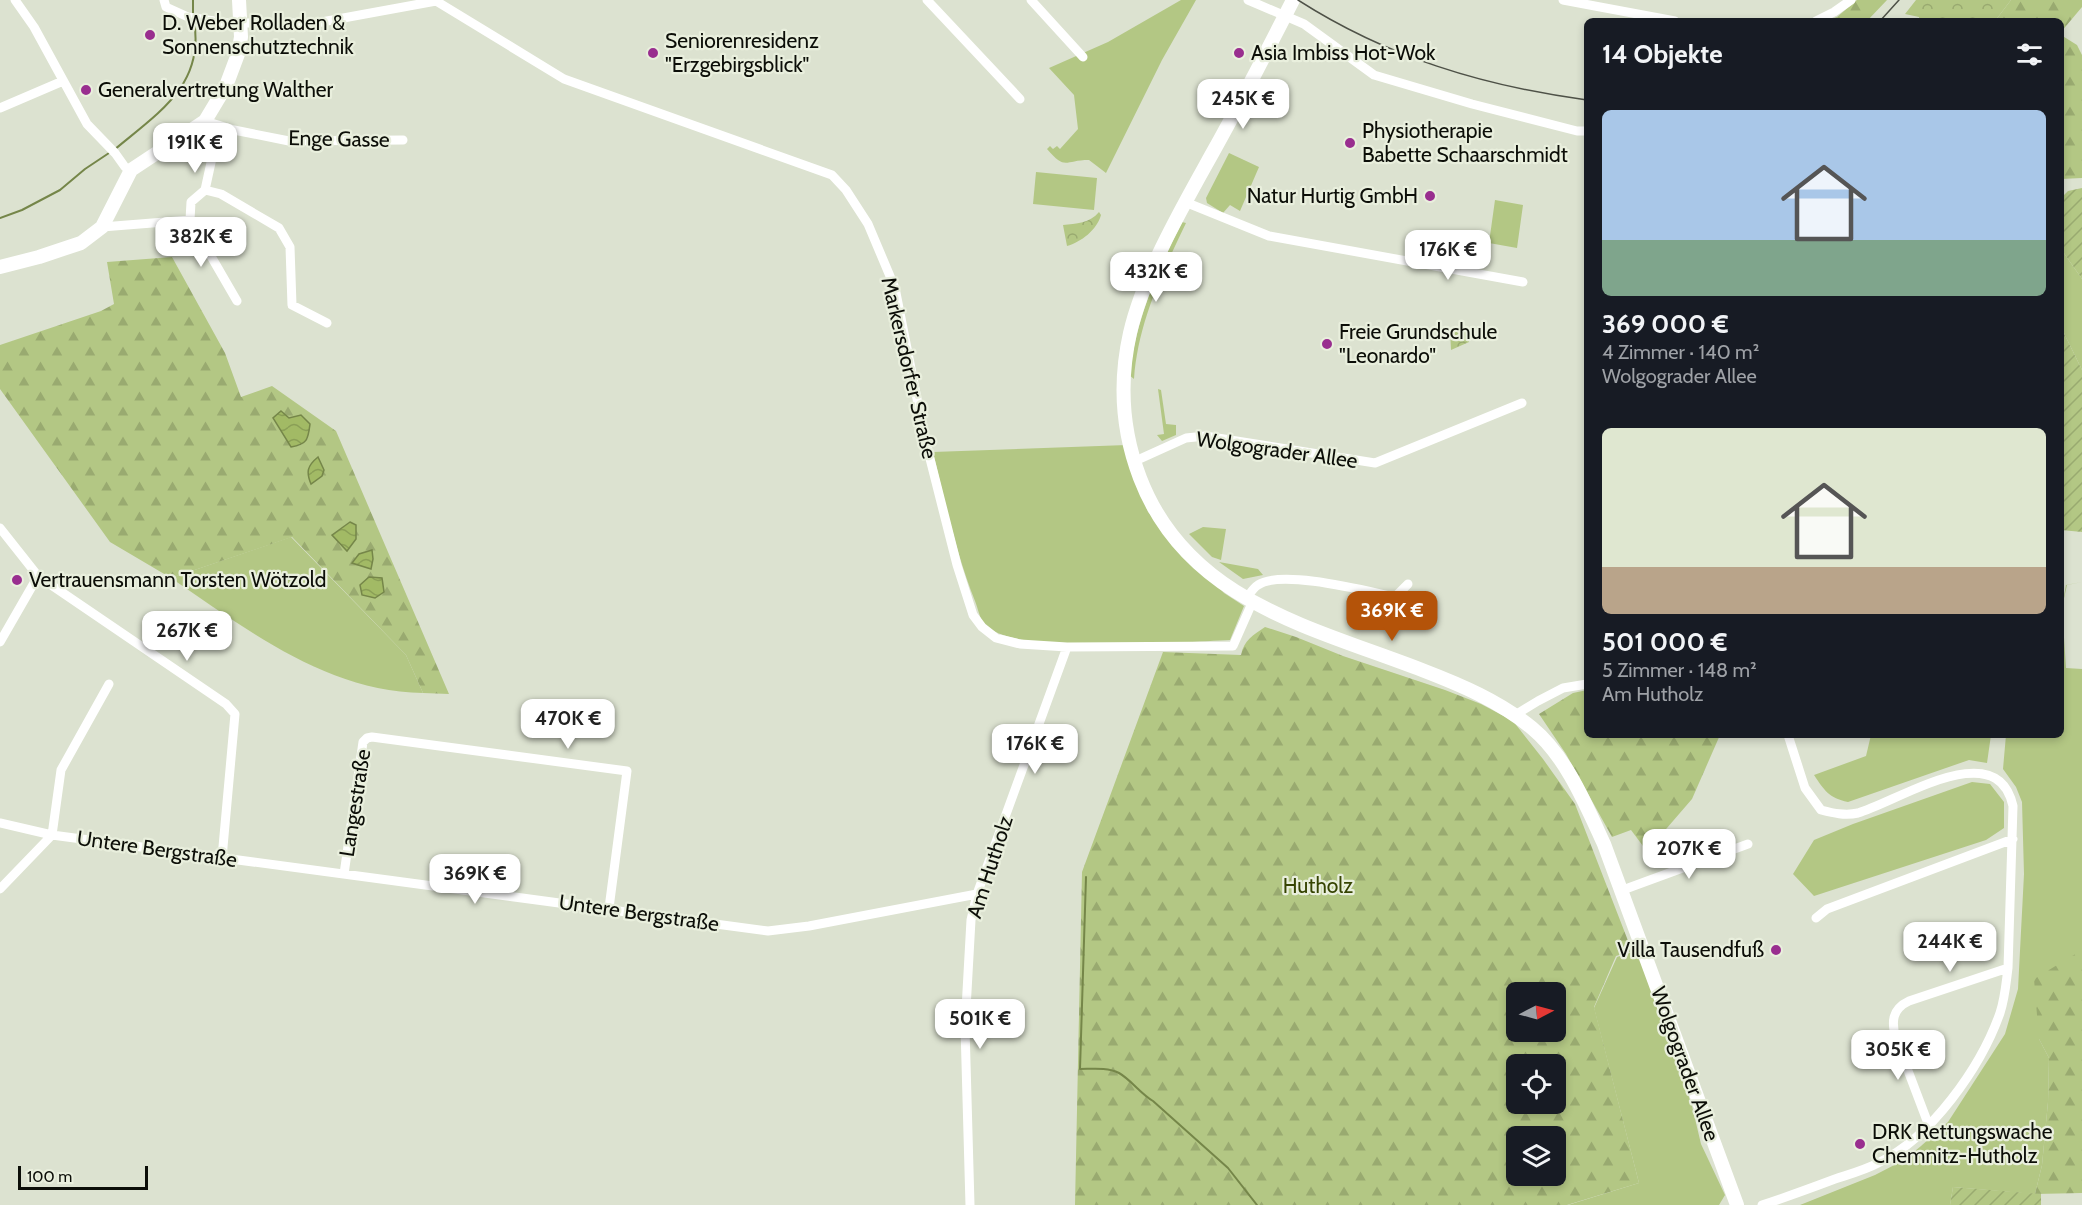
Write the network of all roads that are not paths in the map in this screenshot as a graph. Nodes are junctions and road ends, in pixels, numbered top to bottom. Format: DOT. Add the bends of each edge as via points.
graph roads {
  1 [pos="15,0"];
  2 [pos="164,0"];
  3 [pos="238,0"];
  4 [pos="927,0"];
  5 [pos="1031,0"];
  6 [pos="1248,0"];
  7 [pos="1293,0"];
  8 [pos="1563,0"];
  9 [pos="1851,0"];
  10 [pos="436,1"];
  11 [pos="1285,16"];
  12 [pos="1659,18"];
  13 [pos="1822,18"];
  14 [pos="241,24"];
  15 [pos="1083,57"];
  16 [pos="63,81"];
  17 [pos="1020,99"];
  18 [pos="0,108"];
  19 [pos="205,121"];
  20 [pos="219,126"];
  21 [pos="1584,130"];
  22 [pos="403,140"];
  23 [pos="131,170"];
  24 [pos="206,190"];
  25 [pos="1185,202"];
  26 [pos="190,220"];
  27 [pos="102,227"];
  28 [pos="0,267"];
  29 [pos="1523,282"];
  30 [pos="237,302"];
  31 [pos="327,323"];
  32 [pos="1522,403"];
  33 [pos="1133,462"];
  34 [pos="0,528"];
  35 [pos="38,576"];
  36 [pos="1408,584"];
  37 [pos="1249,601"];
  38 [pos="0,642"];
  39 [pos="1067,647"];
  40 [pos="109,684"];
  41 [pos="1584,684"];
  42 [pos="1515,715"];
  43 [pos="1789,738"];
  44 [pos="0,823"];
  45 [pos="52,835"];
  46 [pos="2013,840"];
  47 [pos="1748,844"];
  48 [pos="222,858"];
  49 [pos="344,874"];
  50 [pos="0,889"];
  51 [pos="1620,891"];
  52 [pos="978,894"];
  53 [pos="609,909"];
  54 [pos="1816,918"];
  55 [pos="2008,968"];
  56 [pos="1929,1126"];
  57 [pos="970,1205"];
  58 [pos="1737,1205"];
  59 [pos="1762,1205"];
  1 -- 16 [label="street"];
  2 -- 14 [label="street" via="166,7 188,17"];
  3 -- 14 [label="main road"];
  4 -- 17 [label="street"];
  5 -- 15 [label="street"];
  6 -- 11 [label="street"];
  7 -- 11 [label="main road, Wolgograder Allee"];
  8 -- 12 [label="street"];
  9 -- 13 [label="street"];
  10 -- 14 [label="street" via="316,24"];
  10 -- 39 [label="street, Markersdorfer Straße" via="564,79 831,175 839,182 868,224 895,288 925,439 974,615 987,633 996,638"];
  11 -- 21 [label="street" via="1304,24 1374,75 1472,104"];
  11 -- 25 [label="main road, Wolgograder Allee"];
  14 -- 19 [label="main road" via="238,54 226,86"];
  16 -- 18 [label="street"];
  16 -- 23 [label="street" via="87,124"];
  19 -- 20 [label="street, Enge Gasse"];
  19 -- 23 [label="main road"];
  20 -- 22 [label="street, Enge Gasse" via="289,141"];
  20 -- 24 [label="street"];
  23 -- 27 [label="main road"];
  24 -- 26 [label="street" via="192,202"];
  24 -- 31 [label="street" via="221,194 279,228 290,247 292,305"];
  25 -- 29 [label="street" via="1269,236"];
  25 -- 33 [label="main road, Wolgograder Allee" via="1143,290 1130,331 1123,404"];
  26 -- 27 [label="street"];
  26 -- 30 [label="street"];
  27 -- 28 [label="main road" via="81,243"];
  32 -- 33 [label="street, Wolgograder Allee" via="1375,463 1205,436 1186,438"];
  33 -- 37 [label="main road, Wolgograder Allee" via="1149,502 1172,537 1206,573"];
  34 -- 35 [label="street"];
  35 -- 38 [label="street"];
  35 -- 48 [label="street" via="226,704 235,714"];
  36 -- 37 [label="street" via="1395,597 1311,581 1276,579 1258,585"];
  37 -- 39 [label="street, Markersdorfer Straße" via="1233,646"];
  37 -- 42 [label="main road, Wolgograder Allee" via="1466,687"];
  39 -- 52 [label="street, Am Hutholz"];
  40 -- 45 [label="street" via="61,770"];
  41 -- 42 [label="street" via="1563,688"];
  42 -- 51 [label="main road, Wolgograder Allee" via="1535,731 1569,774 1604,844"];
  43 -- 46 [label="street" via="1805,788 1821,810 1857,813 1936,782 1978,772 1995,777 2007,788 2013,806"];
  44 -- 45 [label="street"];
  45 -- 48 [label="street, Untere Bergstraße"];
  45 -- 50 [label="street, Untere Bergstraße"];
  46 -- 54 [label="street" via="1827,909"];
  46 -- 55 [label="street"];
  47 -- 51 [label="street"];
  48 -- 49 [label="street, Untere Bergstraße"];
  49 -- 53 [label="street, Untere Bergstraße"];
  49 -- 53 [label="street, Langestraße" via="363,742 372,737 627,771"];
  51 -- 58 [label="main road, Wolgograder Allee"];
  52 -- 53 [label="street, Untere Bergstraße" via="768,931"];
  52 -- 57 [label="street, Am Hutholz" via="972,920 965,1028"];
  55 -- 56 [label="street" via="2000,1013 1984,1047"];
  55 -- 56 [label="street" via="1909,1001 1894,1015 1896,1039"];
  56 -- 59 [label="street" via="1881,1162"];
}
